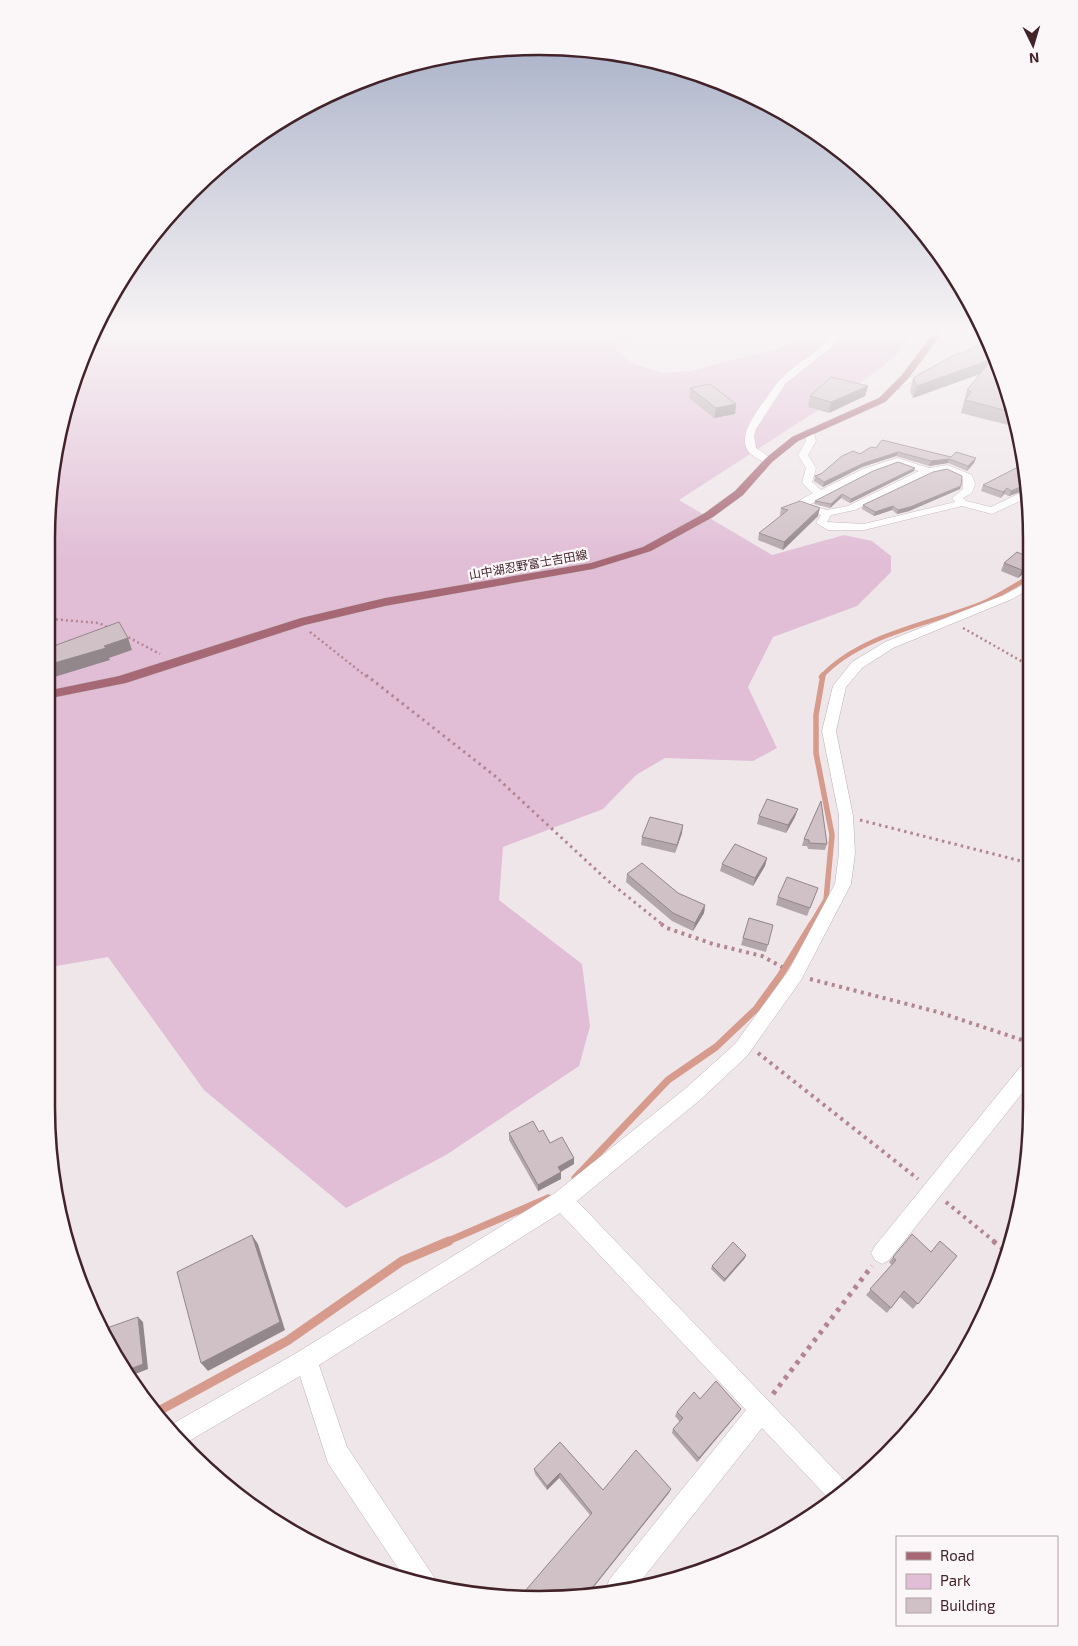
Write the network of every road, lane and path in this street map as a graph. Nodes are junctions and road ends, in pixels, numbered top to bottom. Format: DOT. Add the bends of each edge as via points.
graph roads {
  1 [pos="765,406"];
  2 [pos="869,406"];
  3 [pos="809,432"];
  4 [pos="769,460"];
  5 [pos="928,471"];
  6 [pos="819,493"];
  7 [pos="1021,497"];
  8 [pos="962,503"];
  9 [pos="827,513"];
  10 [pos="1023,588"];
  11 [pos="55,620"];
  12 [pos="947,620"];
  13 [pos="301,622"];
  14 [pos="1023,662"];
  15 [pos="175,664"];
  16 [pos="55,693"];
  17 [pos="846,816"];
  18 [pos="1023,861"];
  19 [pos="795,975"];
  20 [pos="1023,1040"];
  21 [pos="746,1043"];
  22 [pos="1023,1078"];
  23 [pos="932,1190"];
  24 [pos="562,1200"];
  25 [pos="1002,1248"];
  26 [pos="882,1253"];
  27 [pos="306,1360"];
  28 [pos="761,1410"];
  29 [pos="181,1432"];
  30 [pos="836,1489"];
  31 [pos="418,1576"];
  32 [pos="622,1584"];
  1 -- 4 [label="street" via="748,431 748,442 759,456"];
  2 -- 3 [label="main road, 山中湖忍野富士吉田線"];
  3 -- 4 [label="main road, 山中湖忍野富士吉田線"];
  3 -- 6 [label="street" via="811,441 803,455 810,468 807,483"];
  4 -- 13 [label="main road, 山中湖忍野富士吉田線" via="739,494 709,516 647,549 593,566 385,602"];
  5 -- 6 [label="street" via="897,460"];
  5 -- 8 [label="street" via="947,468 968,477 968,491 957,498"];
  5 -- 9 [label="street" via="851,508"];
  6 -- 9 [label="street" via="804,502 804,507"];
  7 -- 8 [label="street" via="992,511"];
  8 -- 9 [label="street" via="864,527 828,527 822,523"];
  10 -- 12 [label="street"];
  11 -- 15 [label="path" via="99,623 151,647"];
  12 -- 14 [label="path"];
  12 -- 17 [label="street" via="870,656 857,665 840,686 829,731"];
  13 -- 15 [label="main road, 山中湖忍野富士吉田線"];
  13 -- 19 [label="path" via="307,630 495,776 607,880 667,928 762,956"];
  15 -- 16 [label="main road, 山中湖忍野富士吉田線" via="121,680"];
  17 -- 18 [label="path"];
  17 -- 19 [label="street" via="844,884"];
  19 -- 20 [label="path" via="938,1012"];
  19 -- 21 [label="street"];
  21 -- 23 [label="path"];
  21 -- 24 [label="street" via="694,1094"];
  22 -- 23 [label="street"];
  23 -- 25 [label="path"];
  23 -- 26 [label="street"];
  24 -- 27 [label="street"];
  24 -- 28 [label="street"];
  26 -- 28 [label="path"];
  27 -- 29 [label="street"];
  27 -- 31 [label="street" via="337,1454"];
  28 -- 30 [label="street"];
  28 -- 32 [label="street"];
}
